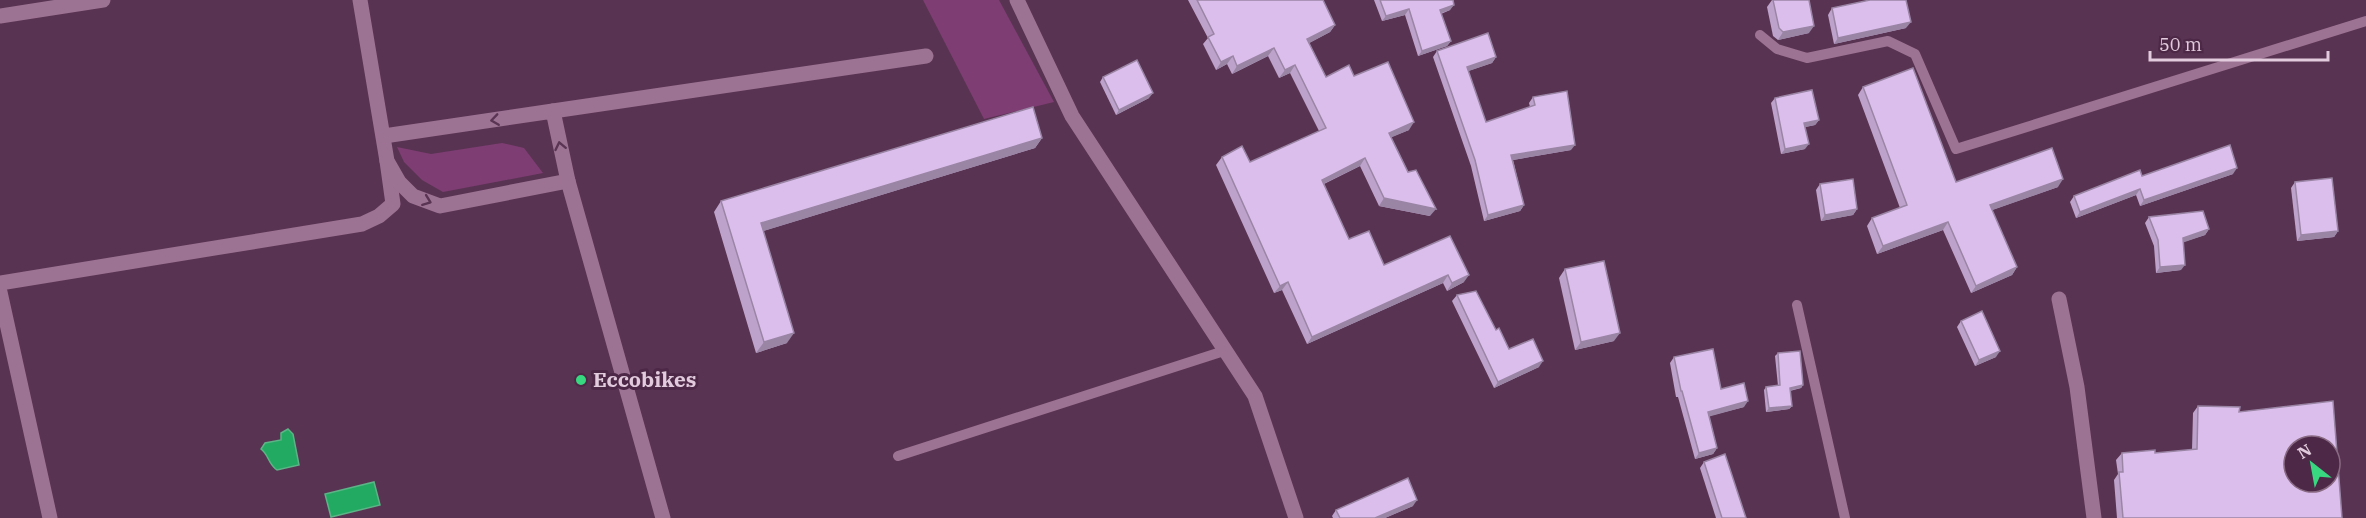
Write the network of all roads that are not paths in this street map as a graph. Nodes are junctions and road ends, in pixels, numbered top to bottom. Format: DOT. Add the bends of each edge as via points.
graph roads {
  1 [pos="103,0"];
  2 [pos="360,0"];
  3 [pos="1017,0"];
  4 [pos="0,16"];
  5 [pos="2366,21"];
  6 [pos="1760,35"];
  7 [pos="926,56"];
  8 [pos="553,111"];
  9 [pos="384,136"];
  10 [pos="387,161"];
  11 [pos="568,181"];
  12 [pos="0,283"];
  13 [pos="0,292"];
  14 [pos="2059,299"];
  15 [pos="1797,305"];
  16 [pos="1224,351"];
  17 [pos="897,456"];
  18 [pos="50,518"];
  19 [pos="663,518"];
  20 [pos="1296,518"];
  21 [pos="1845,518"];
  22 [pos="2094,518"];
  1 -- 4 [label="street"];
  2 -- 9 [label="street"];
  3 -- 16 [label="street" via="1072,116"];
  5 -- 6 [label="lane" via="1956,149 1915,54 1888,41 1807,58 1777,49"];
  7 -- 8 [label="street"];
  8 -- 9 [label="street, one-way"];
  11 -- 8 [label="street, one-way"];
  9 -- 10 [label="street"];
  10 -- 11 [label="street, one-way" via="413,196 440,206"];
  10 -- 12 [label="street" via="393,204 363,224"];
  11 -- 19 [label="street"];
  13 -- 18 [label="street"];
  14 -- 22 [label="street" via="2077,387"];
  15 -- 21 [label="lane"];
  16 -- 17 [label="lane"];
  16 -- 20 [label="street" via="1255,396"];
}
